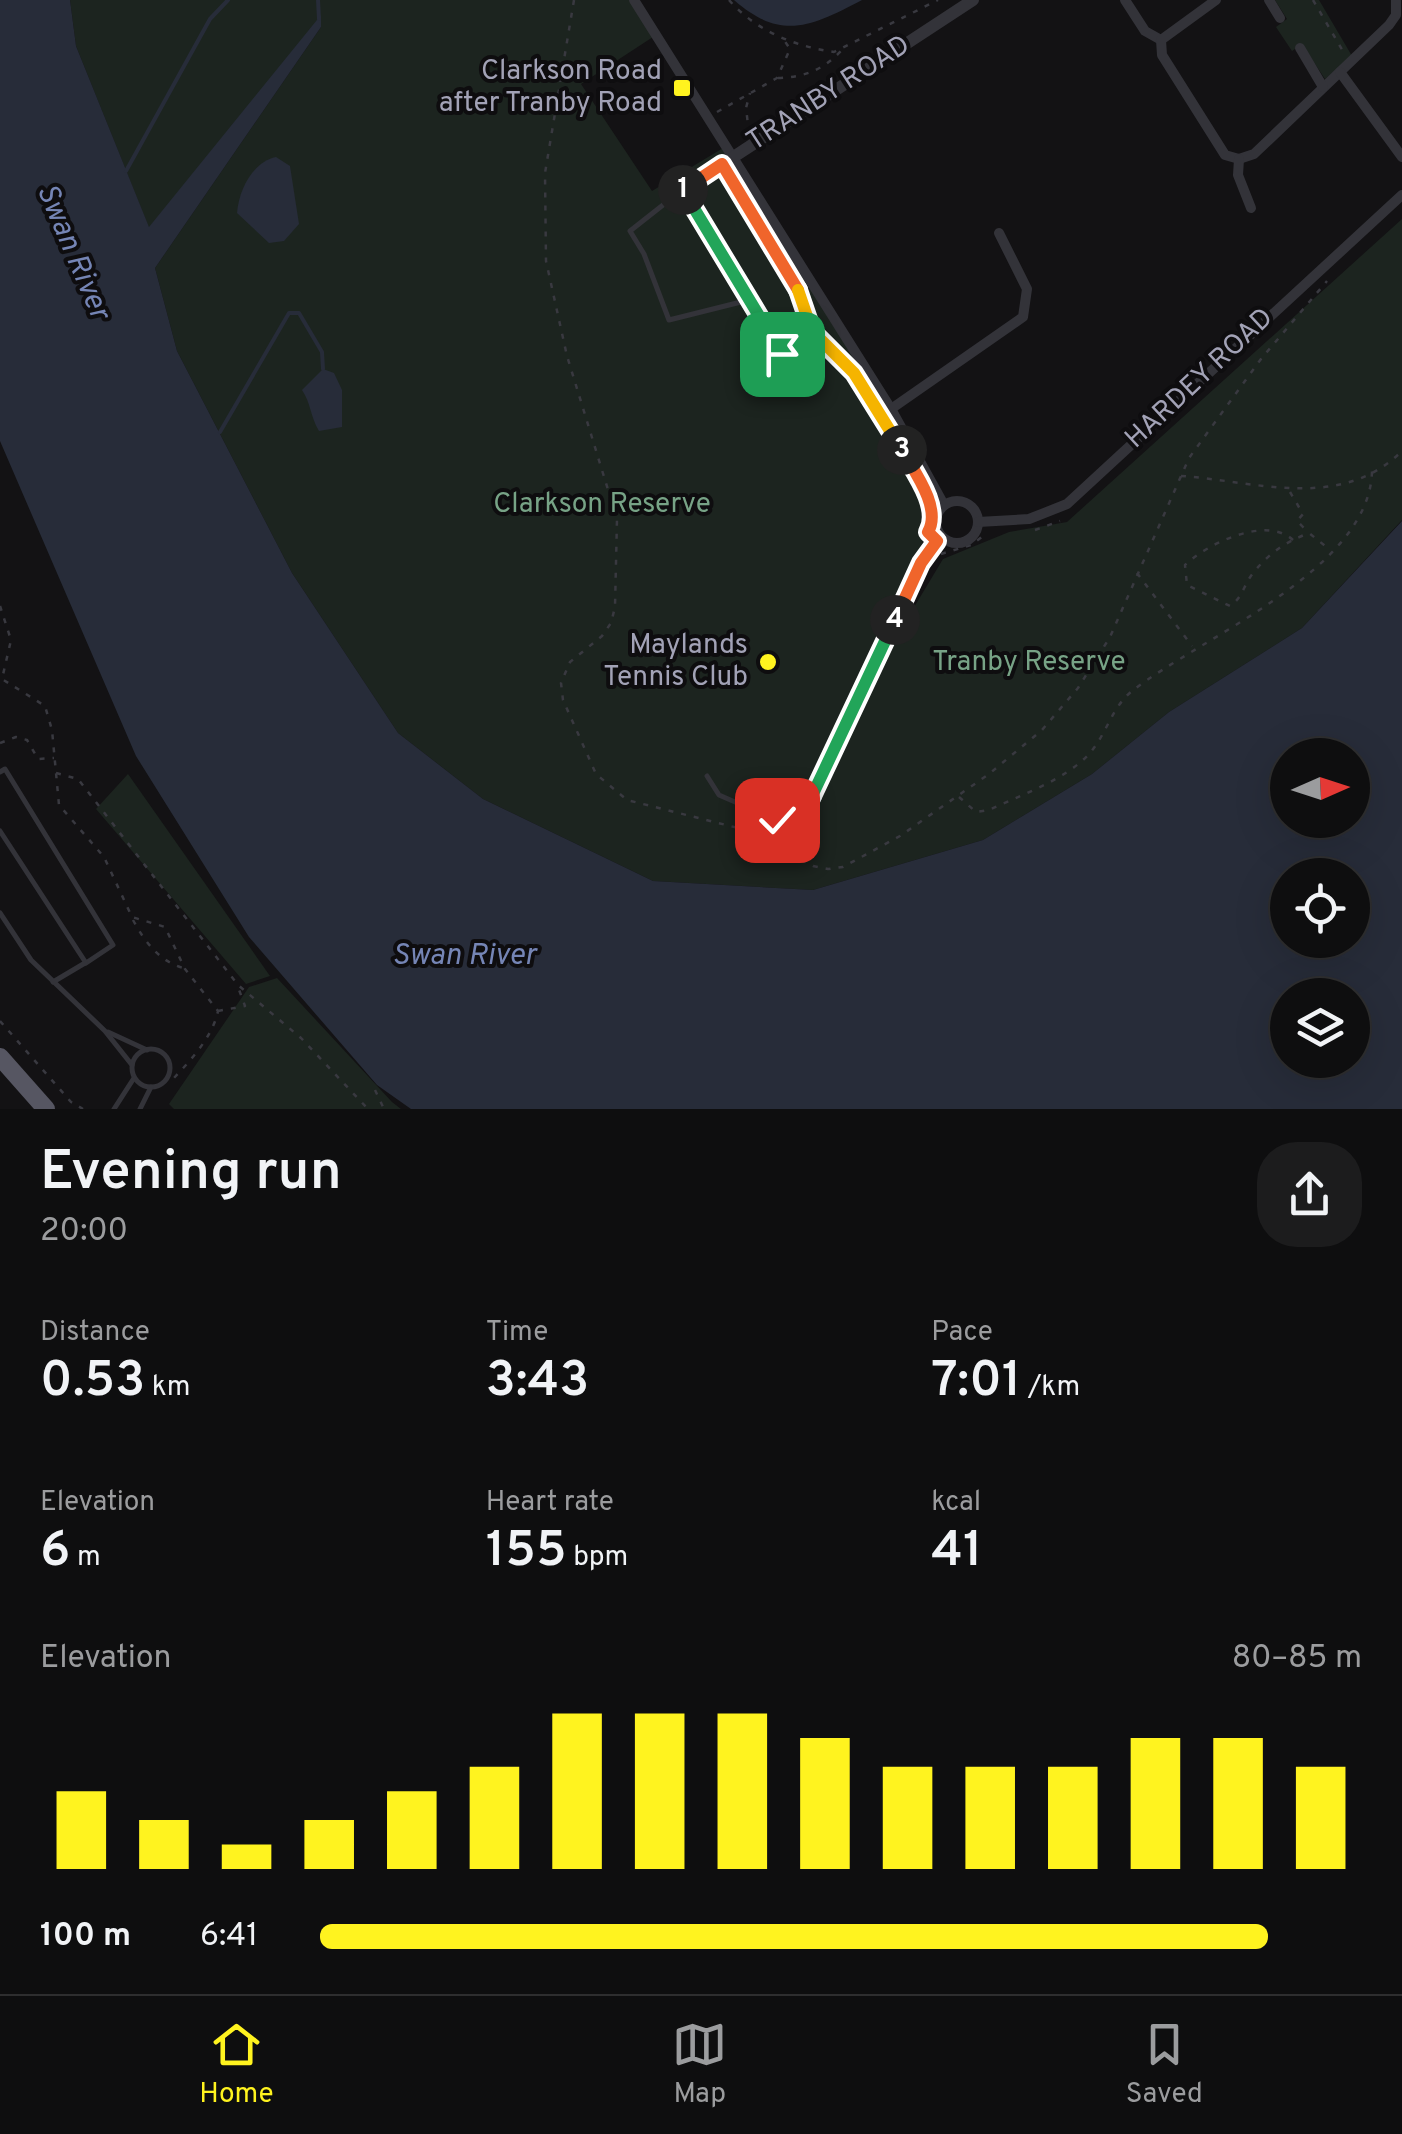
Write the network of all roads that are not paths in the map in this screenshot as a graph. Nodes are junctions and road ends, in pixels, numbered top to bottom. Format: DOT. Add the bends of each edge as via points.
graph roads {
  1 [pos="634,0"];
  2 [pos="973,0"];
  3 [pos="1125,0"];
  4 [pos="1216,0"];
  5 [pos="1269,0"];
  6 [pos="1396,0"];
  7 [pos="1399,16"];
  8 [pos="1280,18"];
  9 [pos="1162,40"];
  10 [pos="1300,48"];
  11 [pos="1340,72"];
  12 [pos="1324,87"];
  13 [pos="735,156"];
  14 [pos="1402,157"];
  15 [pos="1238,159"];
  16 [pos="682,190"];
  17 [pos="1402,195"];
  18 [pos="1251,208"];
  19 [pos="1000,234"];
  20 [pos="749,300"];
  21 [pos="782,354"];
  22 [pos="891,408"];
  23 [pos="944,505"];
  24 [pos="978,522"];
  25 [pos="939,538"];
  26 [pos="0,772"];
  27 [pos="707,776"];
  28 [pos="0,831"];
  29 [pos="0,913"];
  30 [pos="86,963"];
  31 [pos="54,982"];
  32 [pos="105,1031"];
  33 [pos="146,1050"];
  34 [pos="0,1058"];
  35 [pos="132,1065"];
  36 [pos="134,1078"];
  37 [pos="150,1087"];
  38 [pos="46,1109"];
  39 [pos="114,1109"];
  40 [pos="140,1109"];
  1 -- 13 [label="street"];
  2 -- 13 [label="street, TRANBY ROAD"];
  3 -- 9 [label="street" via="1145,31"];
  4 -- 9 [label="street"];
  5 -- 8 [label="street"];
  6 -- 7 [label="street"];
  7 -- 11 [label="street"];
  9 -- 15 [label="street" via="1162,54 1225,155"];
  10 -- 12 [label="street"];
  11 -- 12 [label="street"];
  11 -- 14 [label="street"];
  12 -- 15 [label="street" via="1254,154"];
  13 -- 16 [label="lane"];
  13 -- 22 [label="street"];
  15 -- 18 [label="street"];
  16 -- 20 [label="lane"];
  16 -- 20 [label="lane" via="630,231 669,320"];
  17 -- 24 [label="street, HARDEY ROAD" via="1066,504 1029,519"];
  19 -- 22 [label="street" via="1027,289 1023,316"];
  20 -- 21 [label="lane"];
  22 -- 23 [label="street"];
  23 -- 24 [label="street" via="967,503"];
  23 -- 25 [label="street" via="937,516"];
  24 -- 25 [label="street" via="964,542"];
  25 -- 27 [label="lane" via="921,563 797,829 719,794"];
  26 -- 30 [label="lane" via="5,769 113,945"];
  28 -- 30 [label="lane"];
  29 -- 31 [label="lane"];
  30 -- 31 [label="lane"];
  31 -- 32 [label="lane"];
  32 -- 33 [label="lane"];
  32 -- 35 [label="lane"];
  33 -- 35 [label="lane"];
  33 -- 37 [label="lane" via="164,1055 169,1066 167,1078"];
  34 -- 38 [label="highway"];
  35 -- 36 [label="lane"];
  36 -- 37 [label="lane"];
  36 -- 39 [label="lane"];
  37 -- 40 [label="lane"];
}
